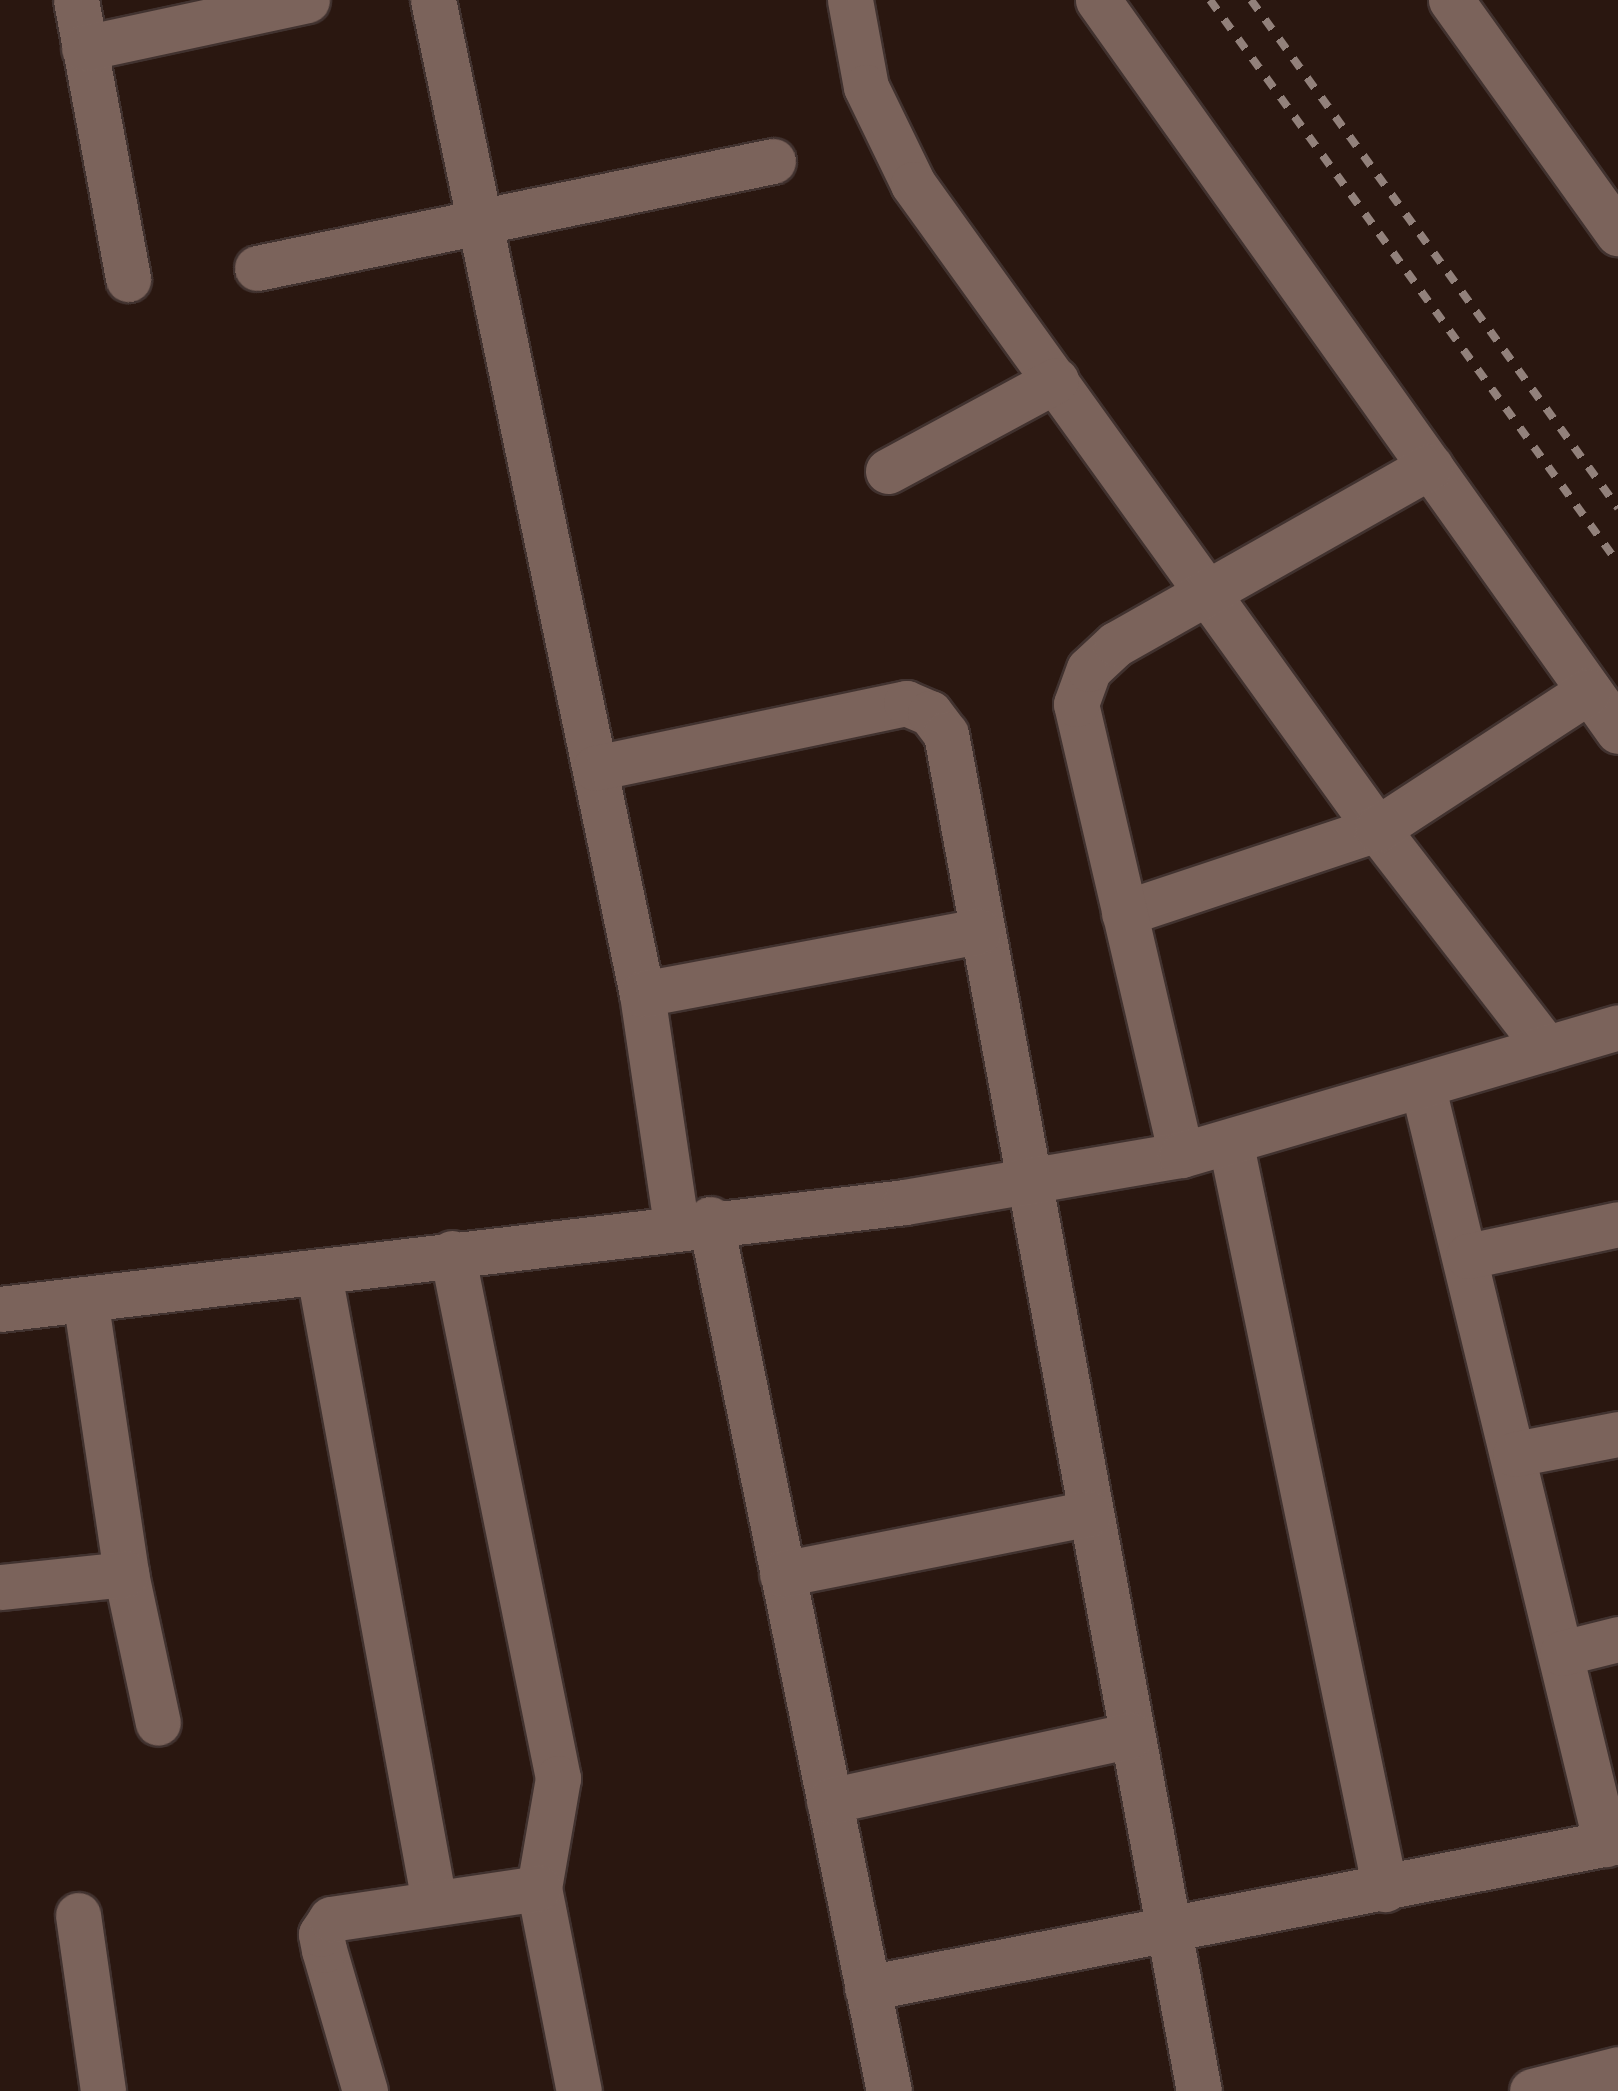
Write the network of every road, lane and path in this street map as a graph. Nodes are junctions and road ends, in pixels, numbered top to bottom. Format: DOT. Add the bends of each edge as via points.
graph roads {
  1 [pos="76,0"];
  2 [pos="433,0"];
  3 [pos="850,0"];
  4 [pos="1098,0"];
  5 [pos="1451,0"];
  6 [pos="283,2"];
  7 [pos="84,48"];
  8 [pos="773,161"];
  9 [pos="479,219"];
  10 [pos="1617,230"];
  11 [pos="257,268"];
  12 [pos="128,278"];
  13 [pos="1056,380"];
  14 [pos="1430,466"];
  15 [pos="888,472"];
  16 [pos="1210,590"];
  17 [pos="1588,690"];
  18 [pos="1618,732"];
  19 [pos="595,768"];
  20 [pos="1377,830"];
  21 [pos="1124,912"];
  22 [pos="980,931"];
  23 [pos="642,994"];
  24 [pos="1618,1027"];
  25 [pos="1546,1048"];
  26 [pos="1423,1088"];
  27 [pos="1231,1144"];
  28 [pos="1180,1155"];
  29 [pos="1025,1181"];
  30 [pos="693,1222"];
  31 [pos="1618,1224"];
  32 [pos="452,1252"];
  33 [pos="1468,1256"];
  34 [pos="319,1274"];
  35 [pos="86,1304"];
  36 [pos="0,1309"];
  37 [pos="1618,1434"];
  38 [pos="1515,1454"];
  39 [pos="1090,1513"];
  40 [pos="126,1574"];
  41 [pos="782,1574"];
  42 [pos="0,1587"];
  43 [pos="1618,1640"];
  44 [pos="1562,1653"];
  45 [pos="158,1723"];
  46 [pos="1132,1735"];
  47 [pos="829,1801"];
  48 [pos="1612,1842"];
  49 [pos="538,1888"];
  50 [pos="1385,1890"];
  51 [pos="434,1902"];
  52 [pos="78,1915"];
  53 [pos="1170,1934"];
  54 [pos="868,1988"];
  55 [pos="1618,2069"];
  56 [pos="103,2091"];
  57 [pos="365,2091"];
  58 [pos="579,2091"];
  59 [pos="889,2091"];
  60 [pos="1199,2091"];
  61 [pos="1532,2091"];
  1 -- 7 [label="street"];
  2 -- 9 [label="street"];
  3 -- 13 [label="street" via="866,87 895,155"];
  4 -- 14 [label="street"];
  5 -- 10 [label="street"];
  6 -- 7 [label="street"];
  7 -- 12 [label="street"];
  8 -- 9 [label="street"];
  9 -- 11 [label="street"];
  9 -- 19 [label="street"];
  13 -- 15 [label="street"];
  13 -- 16 [label="street"];
  14 -- 16 [label="street"];
  14 -- 17 [label="street"];
  16 -- 20 [label="street"];
  16 -- 21 [label="street" via="1116,644 1089,668 1076,704"];
  17 -- 18 [label="street"];
  17 -- 20 [label="street"];
  19 -- 22 [label="street" via="906,704 930,713 946,734"];
  19 -- 23 [label="street"];
  20 -- 21 [label="street"];
  20 -- 25 [label="street"];
  21 -- 28 [label="street"];
  22 -- 23 [label="street"];
  22 -- 29 [label="street"];
  23 -- 30 [label="street"];
  24 -- 25 [label="street"];
  25 -- 26 [label="street"];
  26 -- 27 [label="street"];
  26 -- 33 [label="street"];
  27 -- 28 [label="street"];
  27 -- 50 [label="street"];
  28 -- 29 [label="street"];
  29 -- 30 [label="street"];
  29 -- 39 [label="street"];
  30 -- 32 [label="street"];
  30 -- 41 [label="street"];
  31 -- 33 [label="street"];
  32 -- 34 [label="street"];
  32 -- 49 [label="street" via="558,1778"];
  33 -- 38 [label="street"];
  34 -- 35 [label="street"];
  34 -- 51 [label="street"];
  35 -- 36 [label="street"];
  35 -- 40 [label="street"];
  37 -- 38 [label="street"];
  38 -- 44 [label="street"];
  39 -- 41 [label="street"];
  39 -- 46 [label="street"];
  40 -- 42 [label="street"];
  40 -- 45 [label="street"];
  41 -- 47 [label="street"];
  43 -- 44 [label="street"];
  44 -- 48 [label="street"];
  46 -- 47 [label="street"];
  46 -- 53 [label="street"];
  47 -- 54 [label="street"];
  48 -- 50 [label="street"];
  49 -- 51 [label="street"];
  49 -- 58 [label="street"];
  50 -- 53 [label="street"];
  51 -- 57 [label="street" via="347,1912 321,1934"];
  52 -- 56 [label="street"];
  53 -- 54 [label="street"];
  53 -- 60 [label="street"];
  54 -- 59 [label="street"];
  55 -- 61 [label="street"];
}
